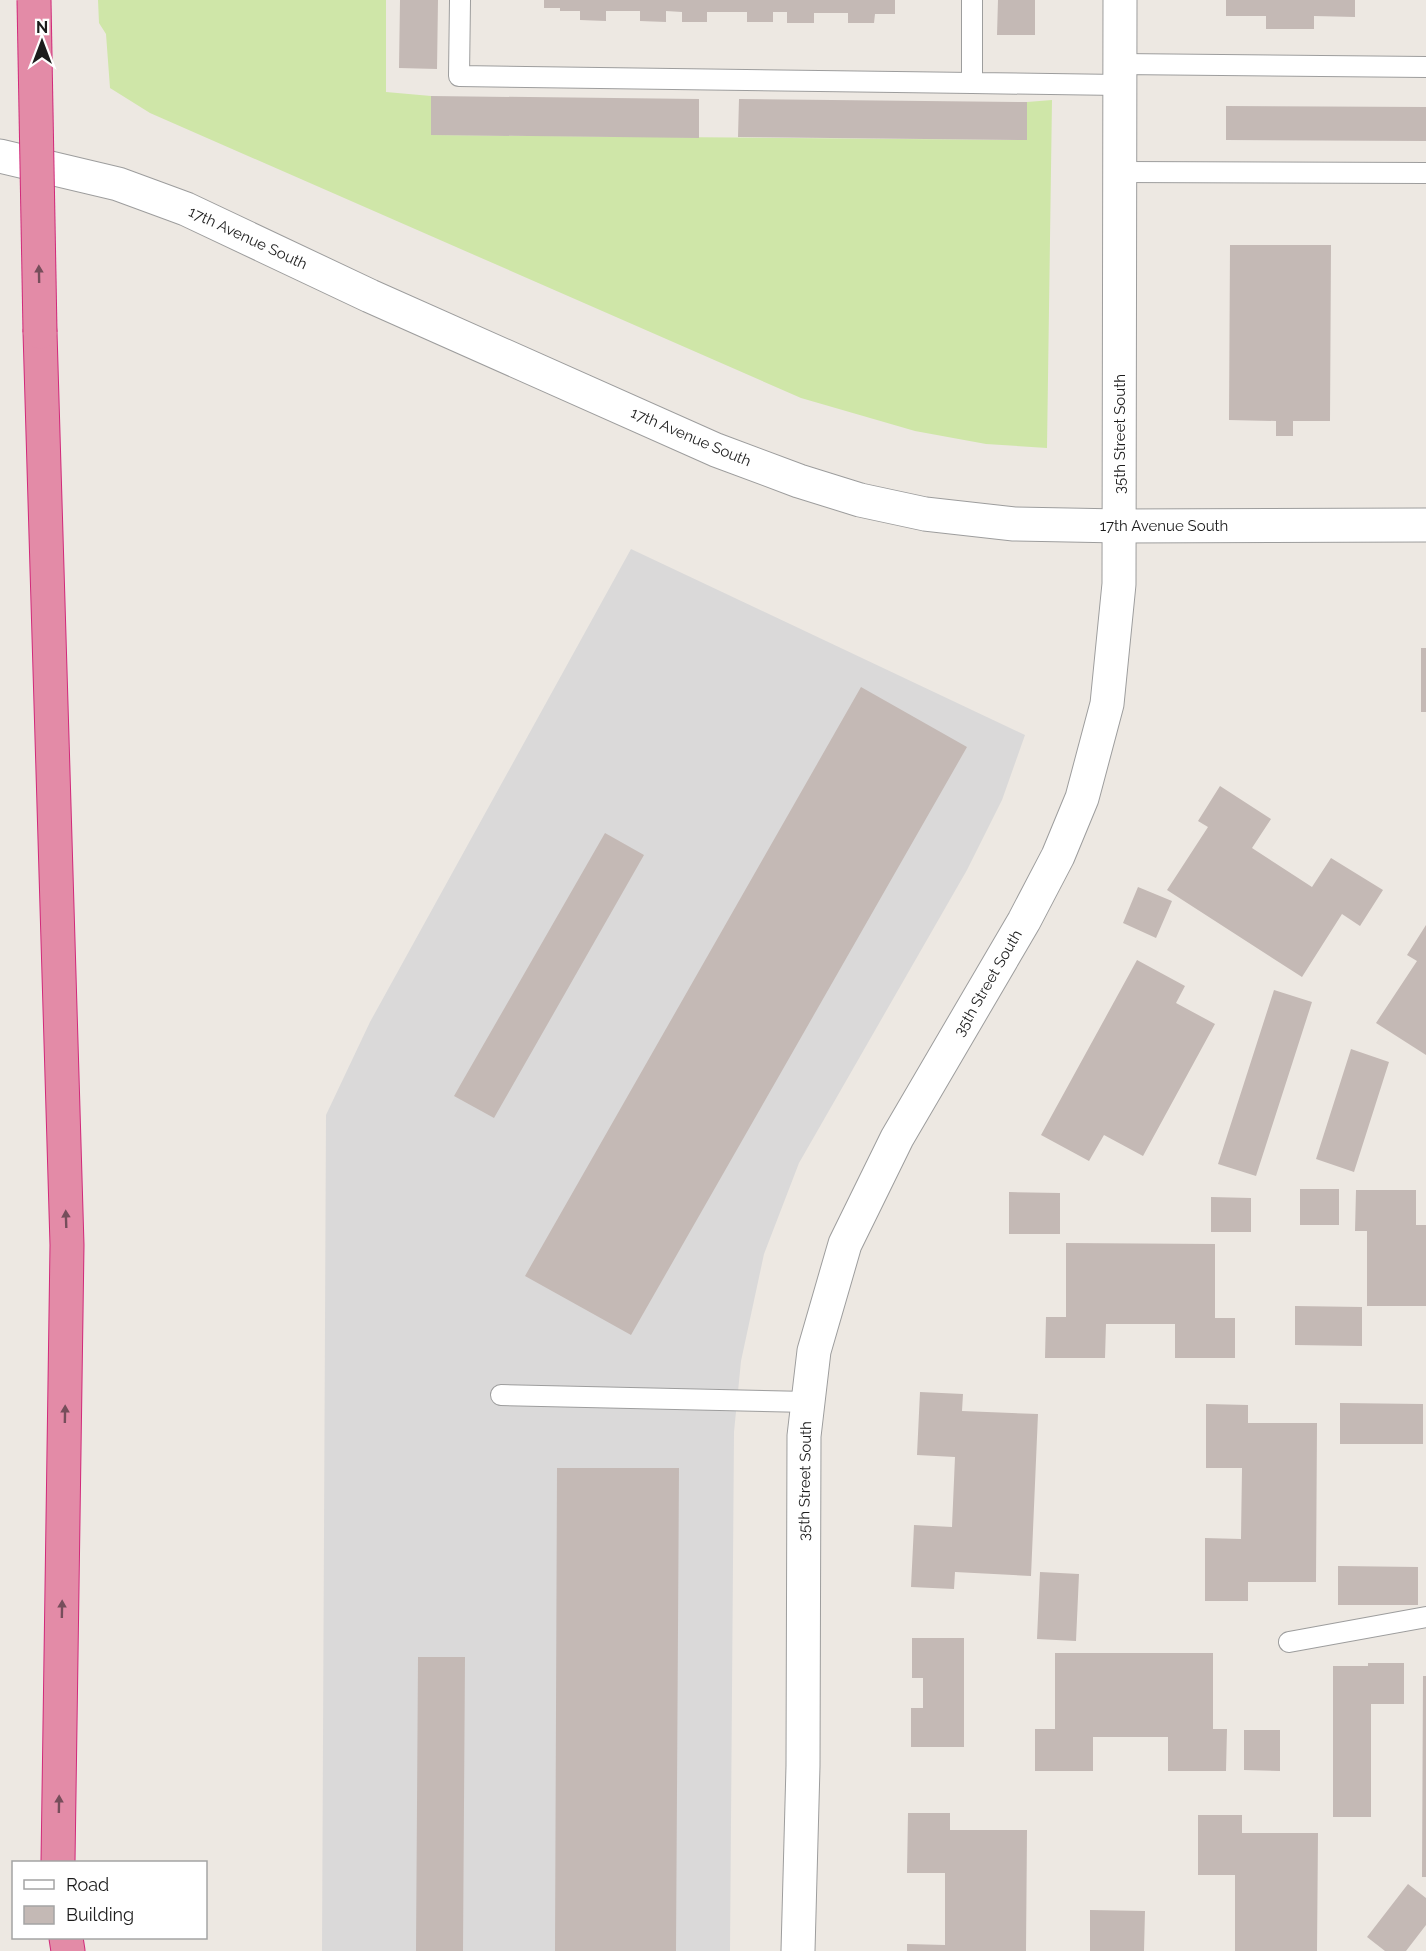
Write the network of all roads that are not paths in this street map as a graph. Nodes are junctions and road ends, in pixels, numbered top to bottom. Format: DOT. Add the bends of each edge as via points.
graph roads {
  1 [pos="34,0"];
  2 [pos="460,0"];
  3 [pos="972,0"];
  4 [pos="1120,0"];
  5 [pos="1426,67"];
  6 [pos="1119,75"];
  7 [pos="972,83"];
  8 [pos="0,156"];
  9 [pos="1120,172"];
  10 [pos="1426,173"];
  11 [pos="1426,525"];
  12 [pos="1120,526"];
  13 [pos="501,1395"];
  14 [pos="808,1402"];
  15 [pos="1426,1617"];
  16 [pos="1289,1642"];
  17 [pos="58,1861"];
  18 [pos="798,1951"];
  17 -- 1 [label="highway, one-way, bridge" via="67,1245"];
  2 -- 7 [label="lane" via="459,76"];
  3 -- 7 [label="lane"];
  4 -- 6 [label="street, 35th Street South"];
  5 -- 6 [label="lane"];
  6 -- 7 [label="lane"];
  6 -- 9 [label="street, 35th Street South"];
  8 -- 12 [label="street, 17th Avenue South" via="118,184 186,209 370,296 716,450 799,481 925,514 1014,524"];
  9 -- 10 [label="lane"];
  9 -- 12 [label="street, 35th Street South"];
  11 -- 12 [label="street, 17th Avenue South"];
  12 -- 14 [label="street, 35th Street South" via="1119,584 1107,704 1082,798 1058,856 1024,921 897,1138 845,1244 814,1351"];
  13 -- 14 [label="lane"];
  14 -- 18 [label="street, 35th Street South" via="804,1436"];
  15 -- 16 [label="lane"];
}
